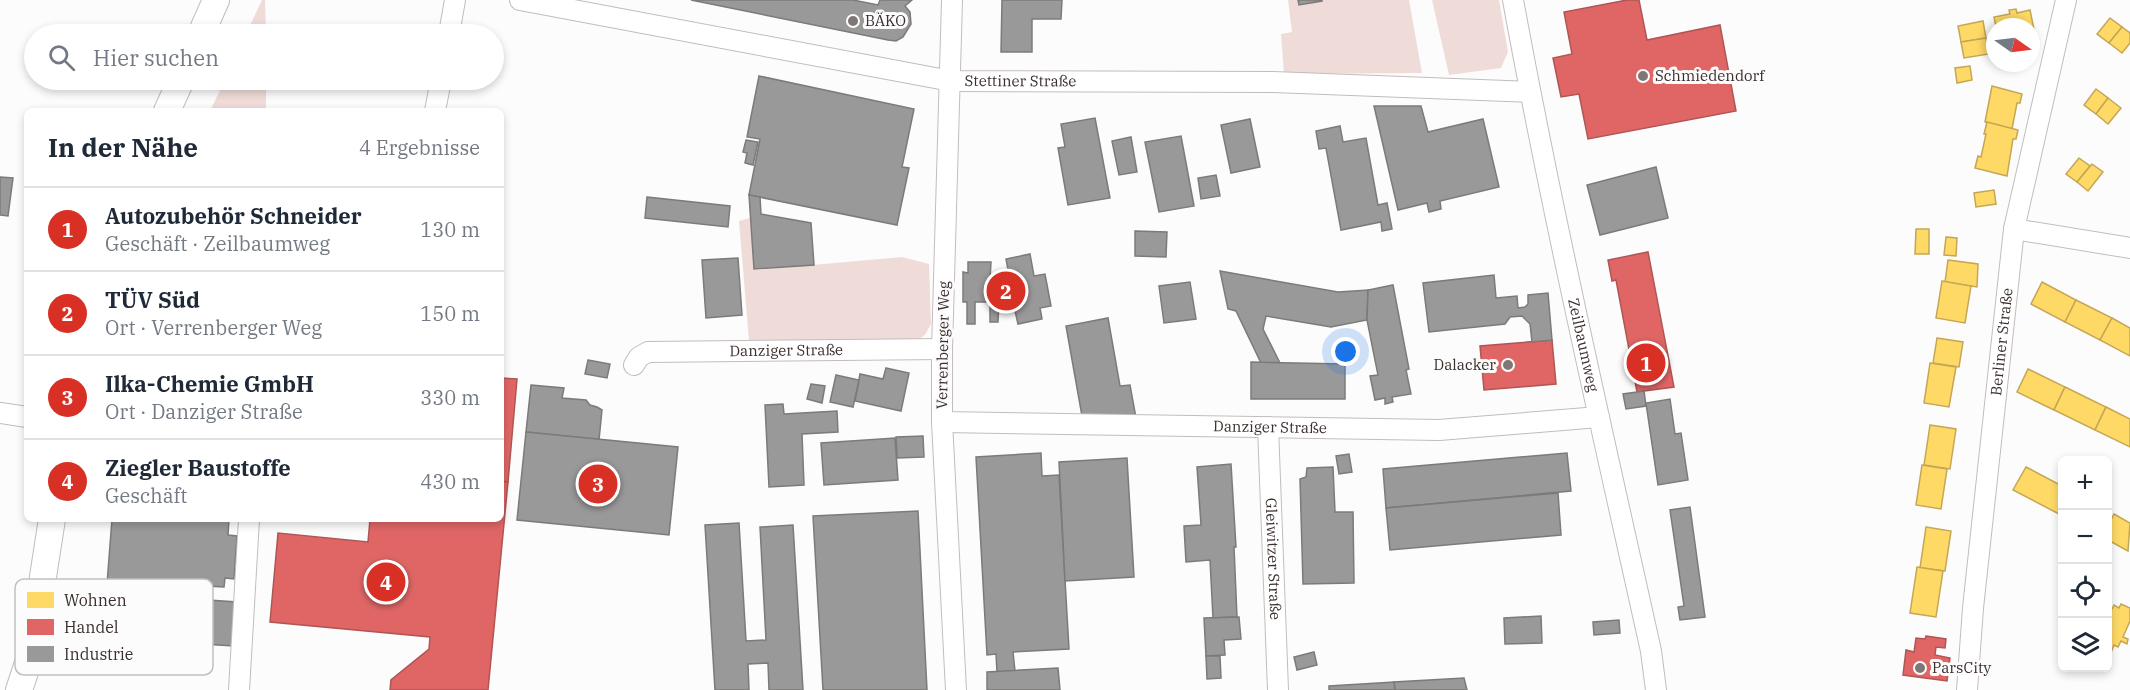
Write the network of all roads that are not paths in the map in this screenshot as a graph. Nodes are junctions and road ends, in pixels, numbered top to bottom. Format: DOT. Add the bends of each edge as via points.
graph roads {
  1 [pos="216,0"];
  2 [pos="455,0"];
  3 [pos="520,0"];
  4 [pos="952,0"];
  5 [pos="1513,0"];
  6 [pos="2066,0"];
  7 [pos="205,24"];
  8 [pos="451,24"];
  9 [pos="951,81"];
  10 [pos="176,90"];
  11 [pos="439,90"];
  12 [pos="1530,92"];
  13 [pos="168,108"];
  14 [pos="436,108"];
  15 [pos="2014,229"];
  16 [pos="2130,248"];
  17 [pos="942,349"];
  18 [pos="634,365"];
  19 [pos="0,413"];
  20 [pos="24,417"];
  21 [pos="1599,417"];
  22 [pos="942,423"];
  23 [pos="1268,427"];
  24 [pos="52,522"];
  25 [pos="249,522"];
  26 [pos="43,579"];
  27 [pos="24,675"];
  28 [pos="19,690"];
  29 [pos="239,690"];
  30 [pos="956,690"];
  31 [pos="1278,690"];
  32 [pos="1656,690"];
  33 [pos="1967,690"];
  1 -- 7 [label="main road"];
  2 -- 8 [label="street"];
  3 -- 9 [label="street, Stettiner Straße"];
  4 -- 9 [label="street, Verrenberger Weg"];
  5 -- 12 [label="street, Zeilbaumweg"];
  6 -- 15 [label="street, Berliner Straße"];
  9 -- 12 [label="street, Stettiner Straße" via="1273,82"];
  9 -- 17 [label="street, Verrenberger Weg"];
  10 -- 13 [label="main road"];
  11 -- 14 [label="street"];
  12 -- 21 [label="street, Zeilbaumweg"];
  15 -- 16 [label="street"];
  15 -- 33 [label="street, Berliner Straße"];
  17 -- 18 [label="street, Danziger Straße" via="648,352"];
  17 -- 22 [label="street, Verrenberger Weg"];
  19 -- 20 [label="street"];
  21 -- 23 [label="street, Danziger Straße" via="1439,430"];
  21 -- 32 [label="street, Zeilbaumweg" via="1651,651"];
  22 -- 23 [label="street, Danziger Straße"];
  22 -- 30 [label="street, Verrenberger Weg"];
  23 -- 31 [label="street, Gleiwitzer Straße"];
  24 -- 26 [label="main road"];
  25 -- 29 [label="street"];
  27 -- 28 [label="main road"];
}
